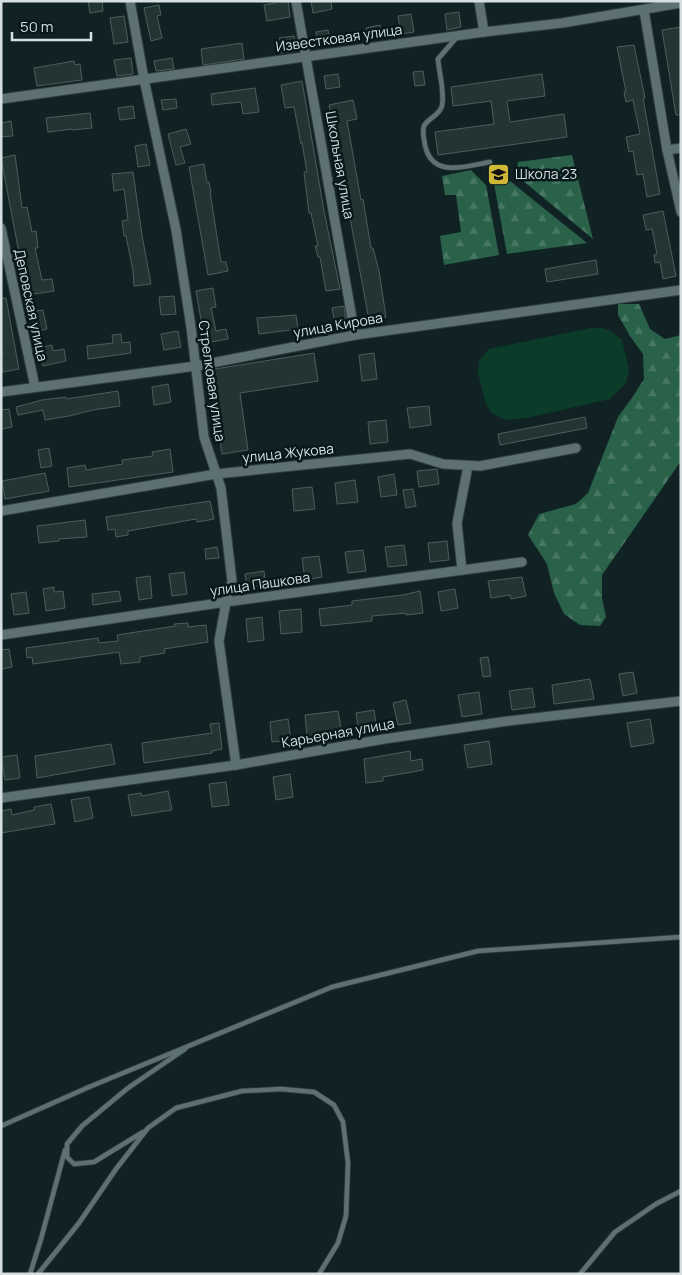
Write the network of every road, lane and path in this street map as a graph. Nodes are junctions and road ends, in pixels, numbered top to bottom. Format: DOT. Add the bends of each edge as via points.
graph roads {
  1 [pos="130,1"];
  2 [pos="296,1"];
  3 [pos="479,1"];
  4 [pos="681,3"];
  5 [pos="644,10"];
  6 [pos="484,32"];
  7 [pos="458,36"];
  8 [pos="307,56"];
  9 [pos="144,79"];
  10 [pos="1,99"];
  11 [pos="681,148"];
  12 [pos="667,150"];
  13 [pos="490,162"];
  14 [pos="681,212"];
  15 [pos="1,228"];
  16 [pos="681,290"];
  17 [pos="355,335"];
  18 [pos="196,366"];
  19 [pos="35,387"];
  20 [pos="1,392"];
  21 [pos="576,448"];
  22 [pos="468,466"];
  23 [pos="216,474"];
  24 [pos="1,511"];
  25 [pos="522,562"];
  26 [pos="462,570"];
  27 [pos="226,602"];
  28 [pos="1,635"];
  29 [pos="681,701"];
  30 [pos="236,765"];
  31 [pos="1,798"];
  32 [pos="681,937"];
  33 [pos="195,1043"];
  34 [pos="1,1126"];
  35 [pos="148,1128"];
  36 [pos="67,1144"];
  37 [pos="681,1190"];
  38 [pos="30,1274"];
  39 [pos="38,1274"];
  40 [pos="320,1274"];
  41 [pos="580,1274"];
  1 -- 9 [label="street, Стрелковая улица"];
  2 -- 8 [label="street, Школьная улица"];
  3 -- 6 [label="street"];
  4 -- 5 [label="street, Известковая улица"];
  5 -- 6 [label="street, Известковая улица"];
  5 -- 12 [label="street"];
  6 -- 7 [label="street, Известковая улица"];
  7 -- 8 [label="street, Известковая улица"];
  7 -- 13 [label="lane" via="438,59 442,106 425,123 426,149 431,159 441,167"];
  8 -- 9 [label="street, Известковая улица"];
  8 -- 17 [label="street, Школьная улица"];
  9 -- 10 [label="street, Известковая улица"];
  9 -- 18 [label="street, Стрелковая улица" via="176,230"];
  11 -- 12 [label="street"];
  12 -- 14 [label="street"];
  15 -- 19 [label="street, Деповская улица"];
  16 -- 17 [label="street, улица Кирова"];
  17 -- 18 [label="street, улица Кирова"];
  18 -- 19 [label="street, улица Кирова"];
  18 -- 23 [label="street, Стрелковая улица" via="204,437"];
  19 -- 20 [label="street, улица Кирова"];
  21 -- 22 [label="street, улица Жукова"];
  22 -- 23 [label="street, улица Жукова" via="443,464 410,454"];
  22 -- 26 [label="street" via="457,523"];
  23 -- 24 [label="street, улица Жукова"];
  23 -- 27 [label="street, Стрелковая улица" via="221,488 232,581"];
  25 -- 26 [label="street, улица Пашкова"];
  26 -- 27 [label="street, улица Пашкова"];
  27 -- 28 [label="street, улица Пашкова"];
  27 -- 30 [label="street, Стрелковая улица" via="219,641"];
  29 -- 30 [label="street, Карьерная улица" via="508,721"];
  30 -- 31 [label="street, Карьерная улица"];
  32 -- 33 [label="lane" via="478,951 332,987"];
  33 -- 34 [label="lane"];
  33 -- 36 [label="lane" via="107,1104"];
  35 -- 36 [label="lane" via="94,1162 74,1164 67,1157"];
  35 -- 39 [label="lane"];
  35 -- 40 [label="lane" via="176,1108 242,1091 281,1089 314,1092 334,1105 343,1122 348,1163 346,1216 338,1243"];
  36 -- 38 [label="lane"];
  37 -- 41 [label="lane" via="615,1232"];
}
